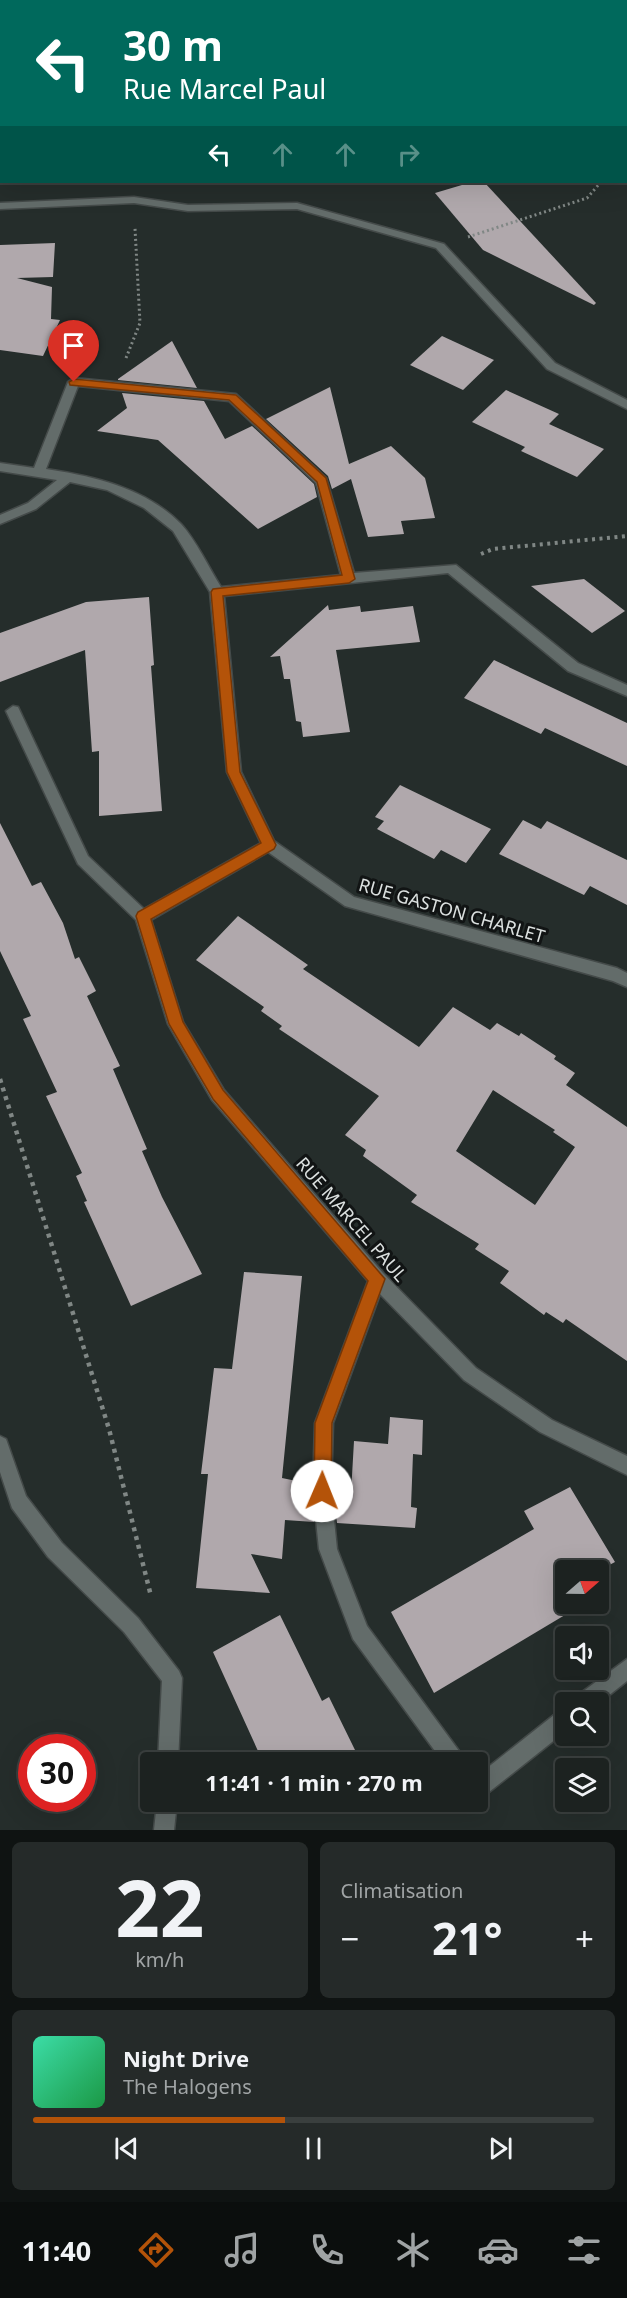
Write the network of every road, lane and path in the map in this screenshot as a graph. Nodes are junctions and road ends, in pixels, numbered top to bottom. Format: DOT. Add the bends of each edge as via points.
graph roads {
  1 [pos="600,183"];
  2 [pos="134,200"];
  3 [pos="0,206"];
  4 [pos="440,246"];
  5 [pos="115,385"];
  6 [pos="627,405"];
  7 [pos="0,467"];
  8 [pos="38,473"];
  9 [pos="68,477"];
  10 [pos="0,520"];
  11 [pos="627,536"];
  12 [pos="450,568"];
  13 [pos="349,579"];
  14 [pos="217,592"];
  15 [pos="627,691"];
  16 [pos="13,711"];
  17 [pos="269,845"];
  18 [pos="143,916"];
  19 [pos="627,980"];
  20 [pos="0,1079"];
  21 [pos="377,1279"];
  22 [pos="0,1445"];
  23 [pos="627,1466"];
  24 [pos="152,1600"];
  25 [pos="627,1669"];
  26 [pos="598,1692"];
  27 [pos="555,1727"];
  28 [pos="168,1752"];
  29 [pos="448,1752"];
  30 [pos="488,1780"];
  31 [pos="166,1812"];
  32 [pos="164,1830"];
  1 -- 4 [label="path" via="587,198"];
  2 -- 3 [label="street"];
  2 -- 4 [label="street" via="188,208 297,206"];
  2 -- 5 [label="path" via="140,323"];
  4 -- 6 [label="street" via="551,366"];
  5 -- 8 [label="street" via="74,382"];
  5 -- 13 [label="street" via="232,397 322,481"];
  7 -- 8 [label="street, RUE GASTON CHARLET"];
  8 -- 9 [label="street, RUE GASTON CHARLET"];
  9 -- 10 [label="street" via="32,506"];
  9 -- 14 [label="street, RUE GASTON CHARLET" via="111,487 148,505 177,528"];
  11 -- 12 [label="path" via="493,549"];
  12 -- 13 [label="street"];
  12 -- 15 [label="street" via="573,667"];
  13 -- 14 [label="street"];
  14 -- 17 [label="street, RUE GASTON CHARLET" via="234,772"];
  16 -- 18 [label="street, RUE MARCEL PAUL" via="83,860"];
  17 -- 18 [label="street"];
  17 -- 19 [label="street, RUE GASTON CHARLET" via="350,902"];
  18 -- 21 [label="street, RUE MARCEL PAUL" via="176,1024 218,1095"];
  20 -- 24 [label="path" via="109,1429"];
  21 -- 23 [label="street, RUE MARCEL PAUL" via="470,1374 546,1426"];
  21 -- 29 [label="street" via="324,1423 322,1491 328,1549 360,1632"];
  22 -- 28 [label="street" via="19,1501 55,1550 131,1625 172,1678"];
  25 -- 26 [label="street"];
  27 -- 30 [label="street"];
  31 -- 32 [label="street"];
}
